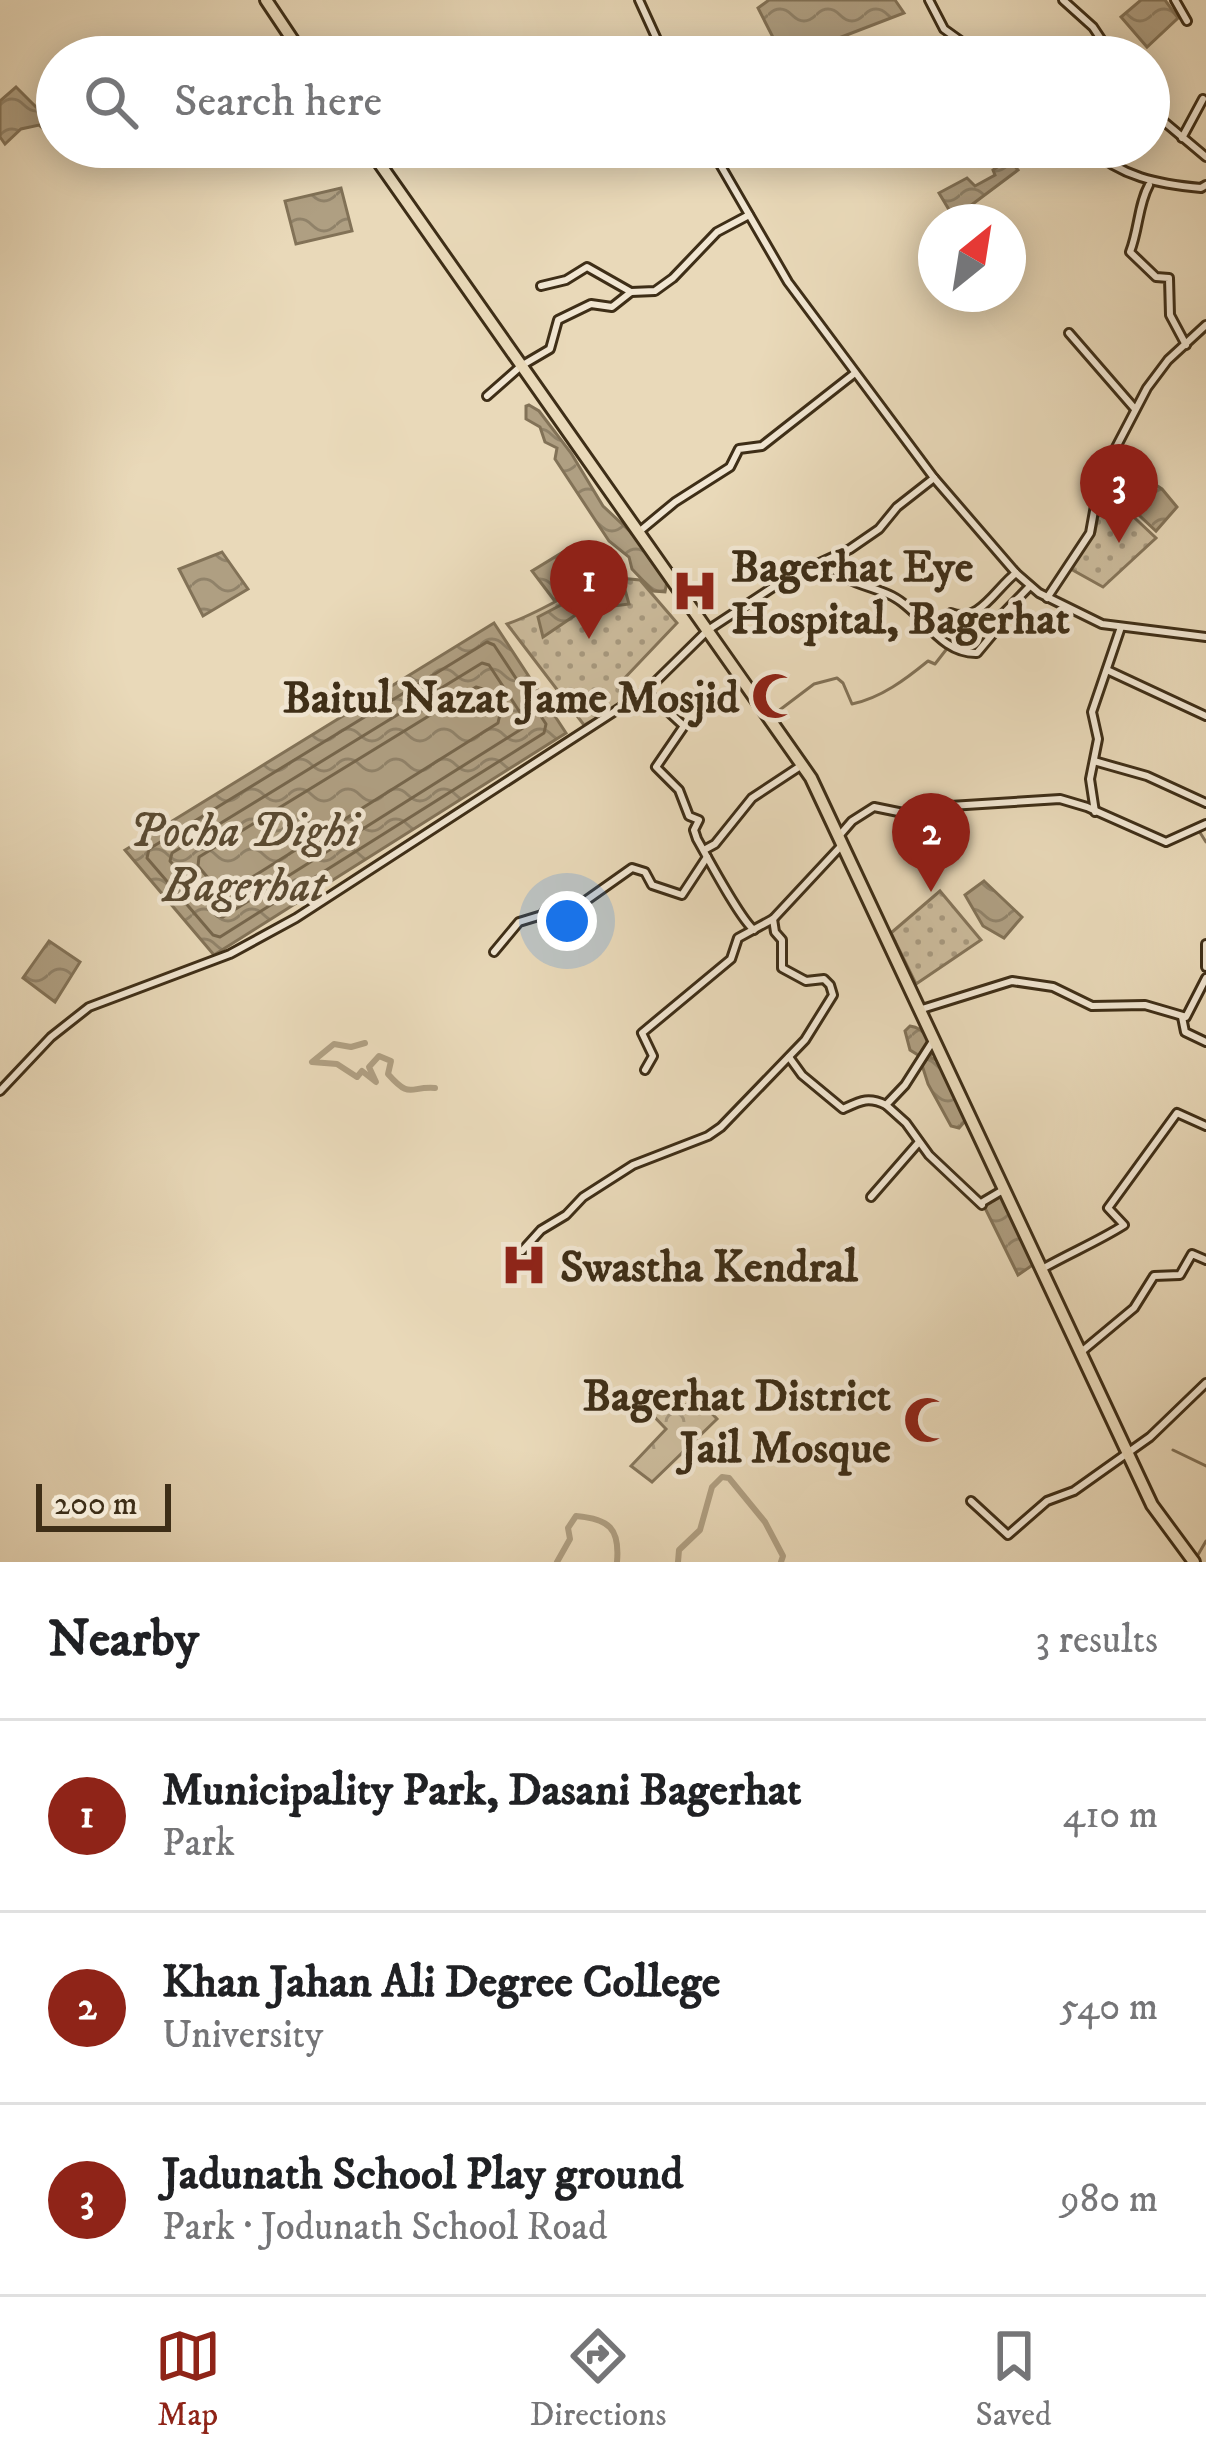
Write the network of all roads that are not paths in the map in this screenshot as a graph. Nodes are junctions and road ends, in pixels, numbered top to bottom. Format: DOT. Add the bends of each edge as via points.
graph roads {
  1 [pos="266,0"];
  2 [pos="639,0"];
  3 [pos="928,0"];
  4 [pos="1063,0"];
  5 [pos="1175,0"];
  6 [pos="1187,21"];
  7 [pos="290,36"];
  8 [pos="655,36"];
  9 [pos="954,36"];
  10 [pos="1099,36"];
  11 [pos="1203,100"];
  12 [pos="1170,127"];
  13 [pos="1182,138"];
  14 [pos="1206,157"];
  15 [pos="383,168"];
  16 [pos="722,168"];
  17 [pos="1117,168"];
  18 [pos="1149,185"];
  19 [pos="1206,185"];
  20 [pos="749,215"];
  21 [pos="541,286"];
  22 [pos="631,292"];
  23 [pos="1206,325"];
  24 [pos="1069,332"];
  25 [pos="1186,345"];
  26 [pos="521,367"];
  27 [pos="855,373"];
  28 [pos="487,396"];
  29 [pos="1136,409"];
  30 [pos="934,478"];
  31 [pos="638,533"];
  32 [pos="826,561"];
  33 [pos="1016,573"];
  34 [pos="1030,586"];
  35 [pos="1047,598"];
  36 [pos="1121,627"];
  37 [pos="708,630"];
  38 [pos="930,630"];
  39 [pos="1206,637"];
  40 [pos="1107,670"];
  41 [pos="646,691"];
  42 [pos="1206,716"];
  43 [pos="1094,760"];
  44 [pos="802,765"];
  45 [pos="1206,803"];
  46 [pos="1095,812"];
  47 [pos="1202,826"];
  48 [pos="841,840"];
  49 [pos="1206,841"];
  50 [pos="705,854"];
  51 [pos="773,919"];
  52 [pos="754,931"];
  53 [pos="1206,944"];
  54 [pos="494,952"];
  55 [pos="1206,967"];
  56 [pos="1206,979"];
  57 [pos="922,1010"];
  58 [pos="1182,1017"];
  59 [pos="935,1038"];
  60 [pos="1206,1042"];
  61 [pos="789,1056"];
  62 [pos="645,1070"];
  63 [pos="0,1091"];
  64 [pos="886,1105"];
  65 [pos="1206,1126"];
  66 [pos="919,1142"];
  67 [pos="1006,1188"];
  68 [pos="871,1197"];
  69 [pos="522,1251"];
  70 [pos="1206,1260"];
  71 [pos="1042,1268"];
  72 [pos="1080,1353"];
  73 [pos="1206,1383"];
  74 [pos="1128,1451"];
  75 [pos="971,1502"];
  76 [pos="1194,1562"];
  1 -- 7 [label="highway"];
  2 -- 8 [label="street"];
  3 -- 9 [label="street"];
  4 -- 10 [label="street"];
  5 -- 6 [label="street"];
  11 -- 13 [label="street"];
  12 -- 13 [label="street"];
  13 -- 14 [label="street"];
  15 -- 26 [label="highway"];
  16 -- 20 [label="street"];
  17 -- 19 [label="street" via="1149,182"];
  18 -- 25 [label="street" via="1130,252 1168,278 1170,315"];
  20 -- 22 [label="street" via="717,232 655,291"];
  20 -- 30 [label="street" via="788,282"];
  21 -- 22 [label="street" via="587,267"];
  22 -- 26 [label="street" via="612,307 591,304 558,320 550,349"];
  23 -- 25 [label="street"];
  24 -- 29 [label="street"];
  25 -- 29 [label="street"];
  26 -- 28 [label="street"];
  26 -- 31 [label="highway"];
  27 -- 31 [label="street" via="762,446 739,449 730,467"];
  29 -- 35 [label="street" via="1100,478 1090,533"];
  30 -- 32 [label="street" via="879,529"];
  30 -- 33 [label="street"];
  31 -- 37 [label="highway"];
  32 -- 37 [label="street"];
  32 -- 38 [label="street" via="833,572 899,600"];
  33 -- 34 [label="street"];
  33 -- 38 [label="street" via="979,612 951,613"];
  34 -- 35 [label="street"];
  34 -- 38 [label="street" via="977,653"];
  35 -- 36 [label="street"];
  36 -- 39 [label="street"];
  36 -- 40 [label="street"];
  37 -- 41 [label="street"];
  37 -- 44 [label="highway"];
  40 -- 42 [label="street"];
  40 -- 43 [label="street" via="1092,712"];
  41 -- 50 [label="street" via="683,726 656,767 699,820 694,830"];
  41 -- 63 [label="street" via="296,918 230,954 89,1007"];
  43 -- 45 [label="street"];
  43 -- 46 [label="street"];
  44 -- 48 [label="highway"];
  44 -- 50 [label="street" via="752,798"];
  46 -- 47 [label="street" via="1166,842"];
  46 -- 48 [label="street" via="1060,800 950,806 923,817 874,807"];
  47 -- 49 [label="street"];
  48 -- 51 [label="street"];
  48 -- 57 [label="highway"];
  50 -- 52 [label="street"];
  50 -- 54 [label="street" via="682,896 632,868 574,909 549,906 519,922"];
  51 -- 52 [label="street"];
  51 -- 61 [label="street" via="782,968 806,981 824,979 833,992"];
  52 -- 62 [label="street" via="643,1033 653,1056"];
  53 -- 55 [label="street"];
  56 -- 58 [label="street"];
  57 -- 58 [label="street" via="1012,981 1053,987 1092,1006 1145,1005"];
  57 -- 59 [label="highway"];
  58 -- 60 [label="street" via="1185,1032"];
  59 -- 64 [label="street"];
  59 -- 67 [label="highway"];
  61 -- 64 [label="street" via="842,1109 859,1100"];
  61 -- 69 [label="street" via="721,1127 633,1165"];
  64 -- 66 [label="street"];
  65 -- 71 [label="street" via="1177,1113 1108,1208 1124,1225"];
  66 -- 67 [label="street" via="981,1204"];
  66 -- 68 [label="street"];
  67 -- 71 [label="highway"];
  70 -- 72 [label="street" via="1192,1254 1180,1274 1148,1283 1134,1308"];
  71 -- 72 [label="highway"];
  72 -- 74 [label="highway"];
  73 -- 74 [label="street"];
  74 -- 75 [label="street" via="1009,1535"];
  74 -- 76 [label="highway" via="1152,1504"];
}
